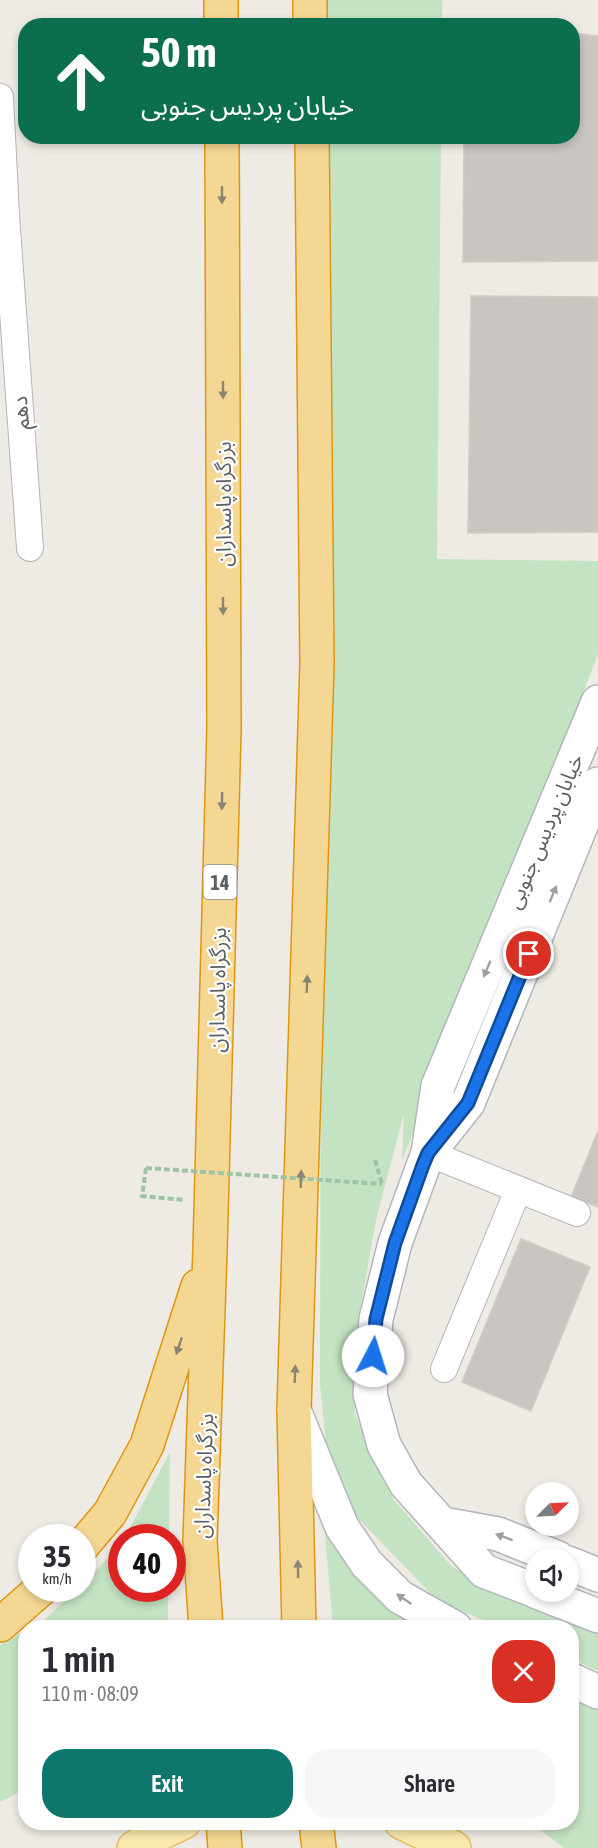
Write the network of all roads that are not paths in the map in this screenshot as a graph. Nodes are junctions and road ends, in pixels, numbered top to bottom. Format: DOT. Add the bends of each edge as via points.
graph roads {
  1 [pos="221,0"];
  2 [pos="310,0"];
  3 [pos="222,18"];
  4 [pos="310,18"];
  5 [pos="0,98"];
  6 [pos="222,144"];
  7 [pos="312,144"];
  8 [pos="3,215"];
  9 [pos="30,548"];
  10 [pos="598,702"];
  11 [pos="589,778"];
  12 [pos="428,1153"];
  13 [pos="518,1190"];
  14 [pos="578,1213"];
  15 [pos="210,1250"];
  16 [pos="444,1369"];
  17 [pos="294,1410"];
  18 [pos="443,1524"];
  19 [pos="96,1530"];
  20 [pos="533,1548"];
  21 [pos="579,1567"];
  22 [pos="598,1575"];
  23 [pos="525,1587"];
  24 [pos="26,1602"];
  25 [pos="563,1602"];
  26 [pos="598,1616"];
  27 [pos="205,1620"];
  28 [pos="300,1620"];
  29 [pos="441,1620"];
  30 [pos="0,1625"];
  31 [pos="579,1683"];
  32 [pos="598,1692"];
  33 [pos="168,1830"];
  34 [pos="224,1830"];
  35 [pos="317,1830"];
  36 [pos="417,1830"];
  37 [pos="140,1844"];
  38 [pos="108,1848"];
  39 [pos="225,1848"];
  40 [pos="319,1848"];
  41 [pos="454,1848"];
  1 -- 3 [label="highway"];
  2 -- 4 [label="highway"];
  5 -- 8 [label="street, دهم"];
  6 -- 15 [label="highway, بزرگراه پاسداران / 14, one-way" via="224,728"];
  17 -- 7 [label="highway, one-way" via="317,664"];
  8 -- 9 [label="street, دهم"];
  10 -- 11 [label="street, خیابان پردیس جنوبی"];
  11 -- 12 [label="street, خیابان پردیس جنوبی" via="468,1103"];
  12 -- 13 [label="street"];
  12 -- 18 [label="street, خیابان پردیس جنوبی" via="395,1243 376,1319 370,1394 384,1444 406,1484"];
  13 -- 14 [label="street"];
  13 -- 16 [label="street"];
  15 -- 19 [label="highway, one-way" via="147,1445 110,1513"];
  15 -- 27 [label="highway, بزرگراه پاسداران / 14" via="200,1541"];
  28 -- 17 [label="highway, one-way"];
  29 -- 17 [label="street, one-way" via="400,1597 367,1564 342,1527"];
  20 -- 18 [label="street, one-way" via="498,1534"];
  18 -- 23 [label="street, خیابان پردیس جنوبی" via="484,1571"];
  21 -- 22 [label="street"];
  24 -- 30 [label="highway"];
  25 -- 26 [label="street, خیابان پردیس جنوبی"];
  31 -- 32 [label="street"];
  33 -- 37 [label="main road"];
  34 -- 39 [label="highway"];
  35 -- 40 [label="highway"];
  36 -- 41 [label="main road"];
  37 -- 38 [label="main road"];
}
